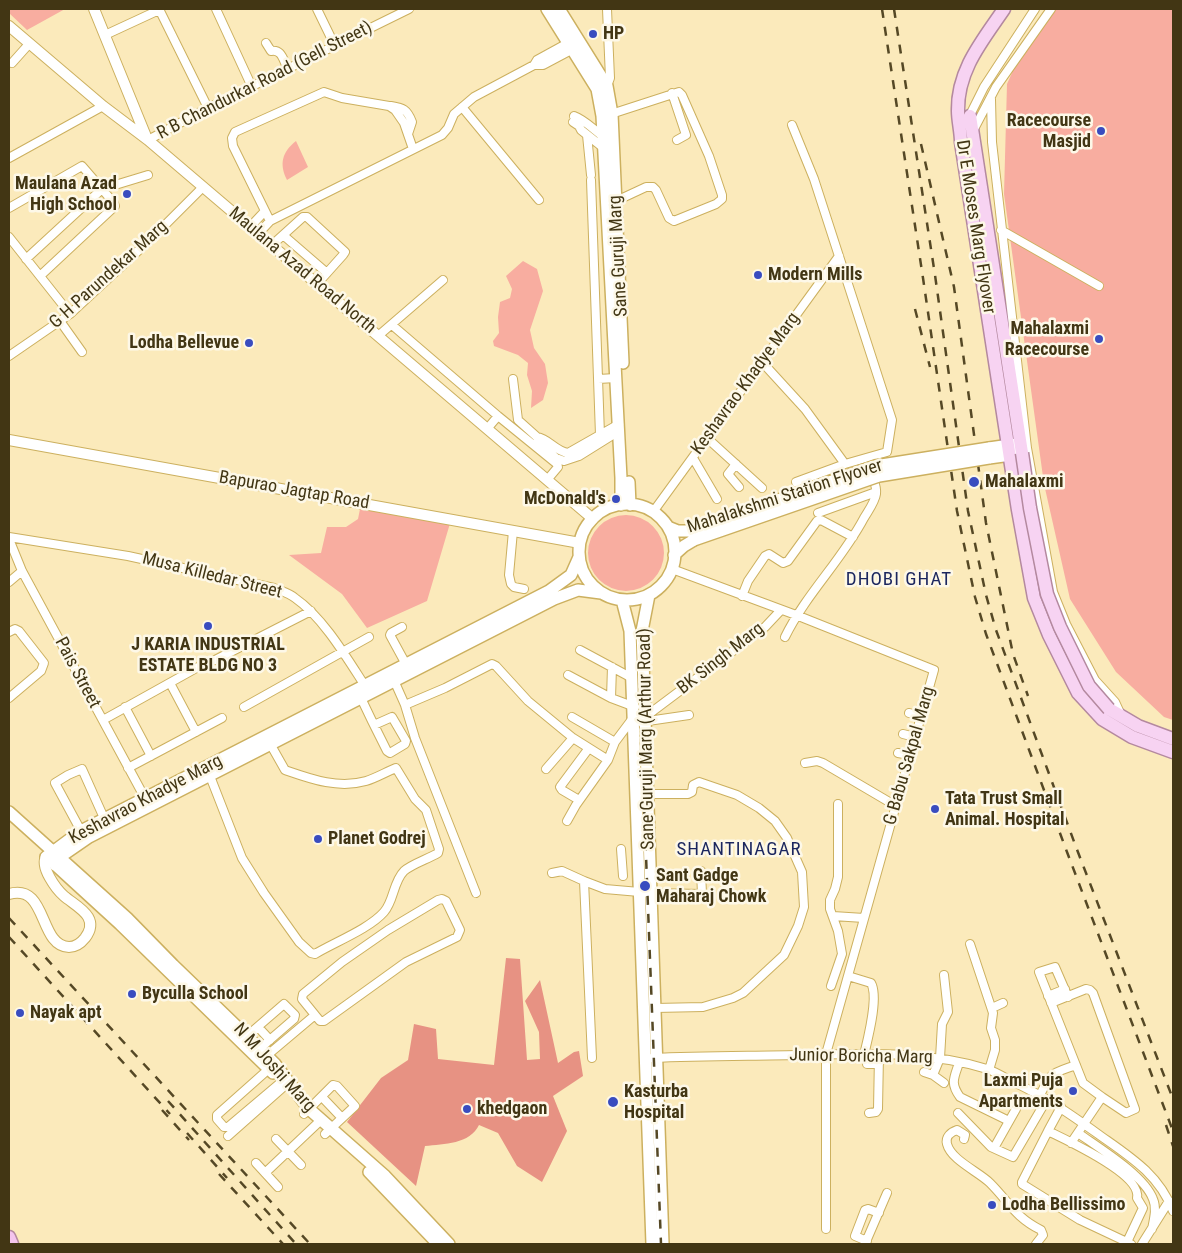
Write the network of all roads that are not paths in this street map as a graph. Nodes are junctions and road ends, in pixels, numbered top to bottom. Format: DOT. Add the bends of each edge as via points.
graph roads {
  1 [pos="94,9"];
  2 [pos="159,9"];
  3 [pos="216,9"];
  4 [pos="318,9"];
  5 [pos="410,9"];
  6 [pos="547,9"];
  7 [pos="559,9"];
  8 [pos="607,9"];
  9 [pos="1004,9"];
  10 [pos="1052,9"];
  11 [pos="1031,10"];
  12 [pos="9,26"];
  13 [pos="105,35"];
  14 [pos="266,43"];
  15 [pos="29,44"];
  16 [pos="574,45"];
  17 [pos="334,46"];
  18 [pos="12,63"];
  19 [pos="288,69"];
  20 [pos="252,86"];
  21 [pos="602,87"];
  22 [pos="672,93"];
  23 [pos="991,99"];
  24 [pos="103,106"];
  25 [pos="462,107"];
  26 [pos="208,108"];
  27 [pos="607,115"];
  28 [pos="970,116"];
  29 [pos="792,125"];
  30 [pos="587,135"];
  31 [pos="604,137"];
  32 [pos="967,137"];
  33 [pos="148,140"];
  34 [pos="677,140"];
  35 [pos="413,149"];
  36 [pos="605,150"];
  37 [pos="9,158"];
  38 [pos="148,174"];
  39 [pos="203,187"];
  40 [pos="102,189"];
  41 [pos="539,200"];
  42 [pos="616,201"];
  43 [pos="9,208"];
  44 [pos="265,211"];
  45 [pos="270,221"];
  46 [pos="254,230"];
  47 [pos="1002,230"];
  48 [pos="613,231"];
  49 [pos="594,233"];
  50 [pos="284,235"];
  51 [pos="10,242"];
  52 [pos="272,246"];
  53 [pos="838,256"];
  54 [pos="26,258"];
  55 [pos="327,273"];
  56 [pos="40,276"];
  57 [pos="443,280"];
  58 [pos="317,284"];
  59 [pos="1098,286"];
  60 [pos="70,314"];
  61 [pos="60,321"];
  62 [pos="392,324"];
  63 [pos="378,336"];
  64 [pos="82,352"];
  65 [pos="10,353"];
  66 [pos="762,362"];
  67 [pos="619,373"];
  68 [pos="453,378"];
  69 [pos="513,379"];
  70 [pos="598,379"];
  71 [pos="460,383"];
  72 [pos="445,393"];
  73 [pos="490,410"];
  74 [pos="498,416"];
  75 [pos="483,425"];
  76 [pos="619,428"];
  77 [pos="600,435"];
  78 [pos="537,437"];
  79 [pos="707,438"];
  80 [pos="9,440"];
  81 [pos="1015,449"];
  82 [pos="692,458"];
  83 [pos="867,459"];
  84 [pos="736,464"];
  85 [pos="845,464"];
  86 [pos="547,480"];
  87 [pos="796,482"];
  88 [pos="739,487"];
  89 [pos="762,488"];
  90 [pos="876,492"];
  91 [pos="717,499"];
  92 [pos="625,505"];
  93 [pos="653,512"];
  94 [pos="818,513"];
  95 [pos="593,519"];
  96 [pos="668,527"];
  97 [pos="512,531"];
  98 [pos="692,536"];
  99 [pos="853,537"];
  100 [pos="9,538"];
  101 [pos="580,543"];
  102 [pos="674,555"];
  103 [pos="579,557"];
  104 [pos="672,569"];
  105 [pos="22,571"];
  106 [pos="9,582"];
  107 [pos="524,589"];
  108 [pos="601,593"];
  109 [pos="649,595"];
  110 [pos="742,596"];
  111 [pos="622,600"];
  112 [pos="781,610"];
  113 [pos="311,611"];
  114 [pos="796,615"];
  115 [pos="402,626"];
  116 [pos="9,632"];
  117 [pos="369,637"];
  118 [pos="785,637"];
  119 [pos="580,650"];
  120 [pos="343,652"];
  121 [pos="643,654"];
  122 [pos="631,655"];
  123 [pos="215,660"];
  124 [pos="200,666"];
  125 [pos="612,667"];
  126 [pos="408,668"];
  127 [pos="568,675"];
  128 [pos="392,676"];
  129 [pos="170,683"];
  130 [pos="632,684"];
  131 [pos="644,689"];
  132 [pos="365,692"];
  133 [pos="9,698"];
  134 [pos="611,698"];
  135 [pos="405,704"];
  136 [pos="125,707"];
  137 [pos="244,707"];
  138 [pos="909,713"];
  139 [pos="689,715"];
  140 [pos="639,716"];
  141 [pos="921,716"];
  142 [pos="572,717"];
  143 [pos="1121,717"];
  144 [pos="222,718"];
  145 [pos="102,720"];
  146 [pos="374,725"];
  147 [pos="196,732"];
  148 [pos="903,734"];
  149 [pos="915,737"];
  150 [pos="573,738"];
  151 [pos="1173,739"];
  152 [pos="268,740"];
  153 [pos="615,742"];
  154 [pos="589,748"];
  155 [pos="898,752"];
  156 [pos="1173,752"];
  157 [pos="910,755"];
  158 [pos="151,756"];
  159 [pos="608,760"];
  160 [pos="805,763"];
  161 [pos="128,768"];
  162 [pos="546,769"];
  163 [pos="208,771"];
  164 [pos="648,794"];
  165 [pos="579,800"];
  166 [pos="147,802"];
  167 [pos="838,804"];
  168 [pos="896,806"];
  169 [pos="9,812"];
  170 [pos="104,818"];
  171 [pos="9,820"];
  172 [pos="567,821"];
  173 [pos="81,831"];
  174 [pos="638,853"];
  175 [pos="53,858"];
  176 [pos="701,871"];
  177 [pos="552,873"];
  178 [pos="623,876"];
  179 [pos="584,881"];
  180 [pos="639,892"];
  181 [pos="476,893"];
  182 [pos="651,893"];
  183 [pos="9,894"];
  184 [pos="833,916"];
  185 [pos="864,918"];
  186 [pos="970,944"];
  187 [pos="842,954"];
  188 [pos="854,956"];
  189 [pos="944,975"];
  190 [pos="848,976"];
  191 [pos="831,986"];
  192 [pos="1066,993"];
  193 [pos="1049,999"];
  194 [pos="1003,1003"];
  195 [pos="655,1008"];
  196 [pos="992,1008"];
  197 [pos="315,1015"];
  198 [pos="258,1027"];
  199 [pos="243,1035"];
  200 [pos="270,1040"];
  201 [pos="826,1054"];
  202 [pos="864,1054"];
  203 [pos="879,1055"];
  204 [pos="592,1058"];
  205 [pos="645,1058"];
  206 [pos="657,1058"];
  207 [pos="940,1058"];
  208 [pos="264,1059"];
  209 [pos="959,1063"];
  210 [pos="867,1064"];
  211 [pos="879,1064"];
  212 [pos="1076,1065"];
  213 [pos="989,1070"];
  214 [pos="924,1072"];
  215 [pos="933,1075"];
  216 [pos="652,1076"];
  217 [pos="285,1082"];
  218 [pos="944,1083"];
  219 [pos="322,1097"];
  220 [pos="1043,1097"];
  221 [pos="1102,1098"];
  222 [pos="1061,1108"];
  223 [pos="1016,1109"];
  224 [pos="307,1111"];
  225 [pos="869,1113"];
  226 [pos="958,1113"];
  227 [pos="342,1118"];
  228 [pos="1010,1121"];
  229 [pos="318,1123"];
  230 [pos="1084,1124"];
  231 [pos="1048,1131"];
  232 [pos="328,1132"];
  233 [pos="1078,1133"];
  234 [pos="228,1136"];
  235 [pos="1101,1136"];
  236 [pos="276,1139"];
  237 [pos="964,1139"];
  238 [pos="1072,1143"];
  239 [pos="1095,1145"];
  240 [pos="994,1148"];
  241 [pos="1121,1150"];
  242 [pos="288,1151"];
  243 [pos="1114,1159"];
  244 [pos="256,1163"];
  245 [pos="1140,1164"];
  246 [pos="301,1165"];
  247 [pos="655,1170"];
  248 [pos="265,1173"];
  249 [pos="1132,1173"];
  250 [pos="278,1188"];
  251 [pos="887,1194"];
  252 [pos="1169,1201"];
  253 [pos="1173,1211"];
  254 [pos="878,1213"];
  255 [pos="826,1229"];
  256 [pos="1152,1229"];
  257 [pos="1129,1233"];
  258 [pos="436,1238"];
  259 [pos="1144,1242"];
  260 [pos="866,1243"];
  261 [pos="1129,1243"];
  262 [pos="449,1244"];
  263 [pos="652,1244"];
  264 [pos="663,1244"];
  265 [pos="1036,1244"];
  1 -- 13 [label="street"];
  2 -- 13 [label="street"];
  2 -- 26 [label="street"];
  3 -- 20 [label="street"];
  4 -- 17 [label="street"];
  5 -- 17 [label="street, R B Chandurkar Road (Gell Street)"];
  6 -- 16 [label="main road"];
  7 -- 16 [label="main road"];
  8 -- 21 [label="street, Sane Guruji Marg" via="610,78"];
  9 -- 32 [label="main road, Dr E Moses Marg Flyover" via="971,56 961,85 958,110"];
  10 -- 23 [label="street" via="996,87"];
  11 -- 28 [label="street"];
  12 -- 15 [label="street, Maulana Azad Road North"];
  13 -- 33 [label="street"];
  14 -- 19 [label="street" via="271,51 279,51"];
  15 -- 18 [label="street"];
  15 -- 24 [label="street, Maulana Azad Road North"];
  16 -- 21 [label="main road"];
  16 -- 25 [label="street" via="542,65 534,65 474,97"];
  17 -- 19 [label="street, R B Chandurkar Road (Gell Street)"];
  19 -- 20 [label="street, R B Chandurkar Road (Gell Street)"];
  20 -- 26 [label="street, R B Chandurkar Road (Gell Street)"];
  21 -- 27 [label="main road, Sane Guruji Marg"];
  22 -- 27 [label="street"];
  22 -- 34 [label="street" via="686,135"];
  22 -- 42 [label="street" via="682,95 709,156 722,199 674,221 669,218 653,187"];
  23 -- 32 [label="street"];
  23 -- 47 [label="street" via="992,142"];
  24 -- 33 [label="street, Maulana Azad Road North"];
  24 -- 37 [label="street"];
  25 -- 35 [label="street" via="442,135"];
  25 -- 41 [label="street"];
  26 -- 33 [label="street, R B Chandurkar Road (Gell Street)"];
  27 -- 31 [label="main road, Sane Guruji Marg"];
  27 -- 42 [label="main road, Sane Guruji Marg"];
  28 -- 32 [label="main road, Dr E Moses Marg Flyover"];
  29 -- 53 [label="street" via="814,179"];
  30 -- 31 [label="street" via="573,119 582,119"];
  30 -- 36 [label="street"];
  30 -- 49 [label="street"];
  31 -- 36 [label="main road, Sane Guruji Marg"];
  32 -- 81 [label="main road, Dr E Moses Marg Flyover"];
  33 -- 39 [label="street, Maulana Azad Road North"];
  35 -- 44 [label="street" via="396,110 324,92 235,132 232,138"];
  35 -- 45 [label="street"];
  36 -- 48 [label="main road, Sane Guruji Marg"];
  38 -- 40 [label="street"];
  39 -- 46 [label="street, Maulana Azad Road North"];
  39 -- 60 [label="street, G H Parundekar Marg"];
  40 -- 43 [label="street" via="86,168 80,166"];
  40 -- 54 [label="street"];
  40 -- 56 [label="street" via="115,206"];
  42 -- 48 [label="main road, Sane Guruji Marg"];
  44 -- 45 [label="street"];
  44 -- 46 [label="street"];
  45 -- 46 [label="street"];
  46 -- 52 [label="street, Maulana Azad Road North"];
  47 -- 59 [label="street"];
  47 -- 143 [label="street" via="1027,448 1053,592 1095,680 1115,702"];
  48 -- 49 [label="street"];
  48 -- 67 [label="main road, Sane Guruji Marg"];
  49 -- 70 [label="street"];
  50 -- 52 [label="street"];
  50 -- 55 [label="street"];
  50 -- 55 [label="street" via="306,217 344,250 343,256"];
  51 -- 54 [label="street"];
  52 -- 58 [label="street, Maulana Azad Road North"];
  53 -- 66 [label="street, Keshavrao Khadye Marg"];
  53 -- 83 [label="street" via="892,420 887,452"];
  54 -- 56 [label="street"];
  55 -- 58 [label="street"];
  56 -- 60 [label="street"];
  57 -- 62 [label="street"];
  58 -- 63 [label="street, Maulana Azad Road North"];
  60 -- 61 [label="street, G H Parundekar Marg"];
  61 -- 64 [label="street"];
  61 -- 65 [label="street, G H Parundekar Marg"];
  62 -- 63 [label="street"];
  62 -- 68 [label="street"];
  63 -- 72 [label="street, Maulana Azad Road North"];
  66 -- 79 [label="street, Keshavrao Khadye Marg"];
  66 -- 85 [label="street" via="805,409"];
  67 -- 70 [label="street"];
  67 -- 76 [label="main road, Sane Guruji Marg"];
  67 -- 92 [label="main road, Sane Guruji Marg"];
  68 -- 71 [label="street"];
  68 -- 72 [label="street"];
  69 -- 78 [label="street" via="518,420"];
  70 -- 77 [label="street"];
  71 -- 72 [label="street"];
  71 -- 73 [label="street"];
  72 -- 75 [label="street, Maulana Azad Road North"];
  73 -- 74 [label="street"];
  73 -- 75 [label="street"];
  74 -- 75 [label="street"];
  74 -- 86 [label="street" via="558,465"];
  75 -- 86 [label="street, Maulana Azad Road North"];
  76 -- 77 [label="street"];
  76 -- 78 [label="street" via="579,456 564,461 556,458"];
  76 -- 92 [label="main road, Sane Guruji Marg"];
  77 -- 78 [label="street" via="565,453"];
  79 -- 82 [label="street, Keshavrao Khadye Marg"];
  79 -- 84 [label="street"];
  80 -- 97 [label="street, Bapurao Jagtap Road"];
  81 -- 98 [label="main road, Mahalakshmi Station Flyover, bridge" via="875,466"];
  81 -- 143 [label="main road, Dr E Moses Marg Flyover, bridge" via="1047,594 1060,627 1089,686"];
  81 -- 156 [label="main road, Dr E Moses Marg Flyover" via="1034,598 1078,693 1102,720 1132,737"];
  82 -- 91 [label="street"];
  82 -- 93 [label="street, Keshavrao Khadye Marg"];
  83 -- 85 [label="street"];
  83 -- 90 [label="street"];
  84 -- 88 [label="street" via="728,474"];
  84 -- 89 [label="street"];
  85 -- 87 [label="street"];
  86 -- 95 [label="street, Maulana Azad Road North"];
  90 -- 94 [label="street"];
  90 -- 99 [label="street"];
  92 -- 93 [label="main road"];
  92 -- 95 [label="main road" via="599,513"];
  93 -- 96 [label="main road"];
  95 -- 101 [label="main road"];
  96 -- 98 [label="main road, Mahalakshmi Station Flyover"];
  96 -- 102 [label="main road"];
  97 -- 101 [label="street, Bapurao Jagtap Road"];
  97 -- 107 [label="street" via="509,579 514,587"];
  98 -- 102 [label="main road, Mahalakshmi Station Flyover"];
  99 -- 110 [label="street" via="822,520 817,521 788,561 783,563 769,554 766,556 748,581"];
  99 -- 114 [label="street"];
  100 -- 105 [label="street, Pais Street"];
  100 -- 113 [label="street, Musa Killedar Street" via="128,556 274,588 294,596"];
  101 -- 103 [label="main road"];
  102 -- 104 [label="main road"];
  103 -- 108 [label="main road" via="582,571"];
  103 -- 126 [label="main road, Keshavrao Khadye Marg" via="571,575 549,591"];
  104 -- 109 [label="main road"];
  104 -- 110 [label="street, G Babu Sakpal Marg"];
  105 -- 106 [label="street"];
  105 -- 145 [label="street, Pais Street"];
  108 -- 111 [label="main road"];
  108 -- 126 [label="main road, Keshavrao Khadye Marg" via="578,590 554,599"];
  109 -- 111 [label="main road"];
  109 -- 121 [label="main road, Sane Guruji Marg (Arthur Road)" via="642,631"];
  110 -- 112 [label="street, G Babu Sakpal Marg"];
  111 -- 122 [label="main road, Sane Guruji Marg (Arthur Road)" via="630,631"];
  112 -- 114 [label="street, G Babu Sakpal Marg"];
  112 -- 140 [label="street, BK Singh Marg" via="765,627"];
  113 -- 120 [label="street, Musa Killedar Street"];
  113 -- 123 [label="street"];
  114 -- 118 [label="street"];
  114 -- 141 [label="street, G Babu Sakpal Marg" via="934,670"];
  115 -- 126 [label="street" via="390,635"];
  116 -- 133 [label="street" via="19,631 44,663 41,672"];
  117 -- 120 [label="street"];
  119 -- 125 [label="street"];
  120 -- 132 [label="street, Musa Killedar Street"];
  120 -- 137 [label="street"];
  121 -- 122 [label="main road"];
  121 -- 131 [label="main road, Sane Guruji Marg (Arthur Road)"];
  122 -- 130 [label="main road, Sane Guruji Marg (Arthur Road)"];
  124 -- 129 [label="street"];
  125 -- 130 [label="street"];
  125 -- 134 [label="street"];
  126 -- 128 [label="main road, Keshavrao Khadye Marg"];
  127 -- 134 [label="street"];
  128 -- 132 [label="main road, Keshavrao Khadye Marg"];
  128 -- 135 [label="street"];
  129 -- 136 [label="street"];
  129 -- 147 [label="street"];
  130 -- 131 [label="main road"];
  130 -- 140 [label="main road, Sane Guruji Marg (Arthur Road)"];
  131 -- 140 [label="main road, Sane Guruji Marg (Arthur Road)"];
  132 -- 146 [label="street, Musa Killedar Street"];
  132 -- 152 [label="main road, Keshavrao Khadye Marg"];
  134 -- 140 [label="street"];
  135 -- 150 [label="street" via="492,664 528,702"];
  135 -- 181 [label="street" via="415,738"];
  136 -- 145 [label="street"];
  136 -- 158 [label="street"];
  138 -- 141 [label="street"];
  139 -- 140 [label="street"];
  140 -- 153 [label="street, BK Singh Marg"];
  140 -- 164 [label="main road, Sane Guruji Marg (Arthur Road)"];
  140 -- 174 [label="main road, Sane Guruji Marg (Arthur Road)"];
  141 -- 149 [label="street, G Babu Sakpal Marg"];
  142 -- 153 [label="street"];
  143 -- 151 [label="main road, Dr E Moses Marg Flyover"];
  144 -- 147 [label="street"];
  145 -- 161 [label="street, Pais Street"];
  146 -- 146 [label="street, Musa Killedar Street" via="388,752 405,744 392,717"];
  147 -- 158 [label="street"];
  148 -- 149 [label="street"];
  149 -- 157 [label="street, G Babu Sakpal Marg"];
  150 -- 154 [label="street"];
  150 -- 162 [label="street"];
  152 -- 163 [label="main road, Keshavrao Khadye Marg"];
  152 -- 163 [label="street" via="285,770 324,783 351,784 396,768 414,799 426,810 440,849 405,871 393,898 373,922 315,954 299,942 242,858"];
  153 -- 159 [label="street, BK Singh Marg"];
  154 -- 159 [label="street"];
  154 -- 165 [label="street" via="560,787"];
  155 -- 157 [label="street"];
  157 -- 168 [label="street, G Babu Sakpal Marg"];
  158 -- 161 [label="street"];
  159 -- 165 [label="street, BK Singh Marg"];
  160 -- 168 [label="street" via="817,761"];
  161 -- 166 [label="street, Pais Street"];
  163 -- 166 [label="main road, Keshavrao Khadye Marg"];
  164 -- 182 [label="main road, Sane Guruji Marg (Arthur Road)"];
  164 -- 195 [label="street" via="688,794 699,782 737,794 759,808 775,821 787,838 802,872 804,894 802,917 784,955 743,993 703,1007"];
  165 -- 172 [label="street, BK Singh Marg"];
  166 -- 170 [label="main road, Keshavrao Khadye Marg"];
  166 -- 175 [label="main road, Keshavrao Khadye Marg"];
  167 -- 184 [label="street" via="838,877 830,900"];
  168 -- 185 [label="street, G Babu Sakpal Marg"];
  169 -- 175 [label="main road, N M Joshi Marg"];
  170 -- 173 [label="main road, Keshavrao Khadye Marg"];
  170 -- 173 [label="street" via="82,770 68,775 55,783"];
  171 -- 175 [label="main road, N M Joshi Marg"];
  173 -- 175 [label="main road, Keshavrao Khadye Marg"];
  174 -- 178 [label="street" via="622,852"];
  174 -- 180 [label="main road, Sane Guruji Marg (Arthur Road)"];
  175 -- 183 [label="street, Keshavrao Khadye Marg" via="52,880 59,892 80,907 90,922 84,939 75,946 59,945 29,896 22,892"];
  175 -- 199 [label="main road, N M Joshi Marg"];
  176 -- 182 [label="street" via="702,894"];
  177 -- 179 [label="street" via="562,871"];
  179 -- 180 [label="street" via="605,889"];
  179 -- 204 [label="street"];
  180 -- 182 [label="street"];
  180 -- 205 [label="main road, Sane Guruji Marg (Arthur Road)"];
  182 -- 195 [label="main road, Sane Guruji Marg (Arthur Road)"];
  184 -- 185 [label="street"];
  184 -- 187 [label="street"];
  185 -- 188 [label="street, G Babu Sakpal Marg"];
  186 -- 196 [label="street"];
  187 -- 188 [label="street"];
  187 -- 191 [label="street"];
  188 -- 190 [label="street, G Babu Sakpal Marg"];
  189 -- 207 [label="street" via="948,1012 942,1024"];
  190 -- 201 [label="street, G Babu Sakpal Marg"];
  190 -- 202 [label="street" via="871,983 874,990"];
  192 -- 193 [label="street"];
  192 -- 193 [label="street" via="1055,967 1040,972"];
  192 -- 221 [label="street" via="1092,991 1135,1109 1126,1113"];
  193 -- 212 [label="street"];
  194 -- 196 [label="street"];
  195 -- 206 [label="main road, Sane Guruji Marg (Arthur Road)"];
  196 -- 213 [label="street" via="995,1050"];
  197 -- 197 [label="street" via="322,1022 406,962 457,937 460,930 446,901 438,900 388,930 303,994 302,999"];
  197 -- 208 [label="street"];
  198 -- 199 [label="street"];
  198 -- 200 [label="street"];
  198 -- 200 [label="street" via="284,1004 291,1010 295,1018"];
  199 -- 208 [label="main road, N M Joshi Marg"];
  200 -- 208 [label="street"];
  201 -- 202 [label="street, Junior Boricha Marg"];
  201 -- 206 [label="street, Junior Boricha Marg"];
  201 -- 255 [label="street, G Babu Sakpal Marg"];
  202 -- 203 [label="street, Junior Boricha Marg"];
  203 -- 207 [label="street, Junior Boricha Marg"];
  203 -- 211 [label="street"];
  205 -- 206 [label="street, Junior Boricha Marg"];
  205 -- 216 [label="main road, Sane Guruji Marg (Arthur Road)"];
  206 -- 216 [label="main road, Sane Guruji Marg (Arthur Road)"];
  207 -- 209 [label="street, Junior Boricha Marg"];
  207 -- 215 [label="street"];
  208 -- 217 [label="main road, N M Joshi Marg"];
  208 -- 217 [label="street" via="217,1115 225,1128"];
  209 -- 213 [label="street, Junior Boricha Marg"];
  209 -- 228 [label="street" via="953,1081 960,1097"];
  210 -- 211 [label="street"];
  211 -- 225 [label="street" via="878,1109"];
  212 -- 220 [label="street" via="1049,1077"];
  212 -- 221 [label="street" via="1084,1085"];
  213 -- 220 [label="street, Junior Boricha Marg"];
  214 -- 215 [label="street"];
  215 -- 218 [label="street"];
  216 -- 247 [label="main road, Sane Guruji Marg (Arthur Road)"];
  217 -- 224 [label="main road, N M Joshi Marg"];
  217 -- 234 [label="street"];
  219 -- 224 [label="street"];
  219 -- 227 [label="street"];
  219 -- 227 [label="street" via="337,1086 355,1106"];
  220 -- 222 [label="street, Junior Boricha Marg"];
  220 -- 240 [label="street" via="1015,1155 1010,1156"];
  221 -- 230 [label="street"];
  222 -- 230 [label="street, Junior Boricha Marg"];
  222 -- 231 [label="street"];
  223 -- 228 [label="street"];
  224 -- 229 [label="main road, N M Joshi Marg"];
  226 -- 240 [label="street"];
  227 -- 232 [label="street"];
  228 -- 240 [label="street"];
  229 -- 232 [label="main road, N M Joshi Marg"];
  229 -- 242 [label="street"];
  230 -- 233 [label="street"];
  230 -- 235 [label="street, Junior Boricha Marg"];
  231 -- 238 [label="street"];
  231 -- 261 [label="street" via="1022,1183 1080,1220"];
  232 -- 258 [label="main road, N M Joshi Marg" via="382,1179"];
  233 -- 238 [label="street"];
  233 -- 239 [label="street"];
  235 -- 239 [label="street"];
  235 -- 241 [label="street, Junior Boricha Marg"];
  236 -- 242 [label="street"];
  237 -- 265 [label="street" via="957,1130 948,1136 946,1143 950,1151 990,1183 1014,1212 1041,1230 1043,1235"];
  238 -- 257 [label="street" via="1110,1164 1135,1187 1143,1208"];
  239 -- 243 [label="street"];
  241 -- 243 [label="street"];
  241 -- 245 [label="street, Junior Boricha Marg"];
  242 -- 246 [label="street"];
  242 -- 248 [label="street"];
  243 -- 249 [label="street"];
  244 -- 248 [label="street"];
  245 -- 249 [label="street"];
  245 -- 252 [label="street, Junior Boricha Marg" via="1157,1181"];
  247 -- 263 [label="main road, Sane Guruji Marg (Arthur Road)"];
  247 -- 264 [label="main road, Sane Guruji Marg (Arthur Road)"];
  248 -- 250 [label="street"];
  249 -- 256 [label="street" via="1148,1189 1153,1200"];
  251 -- 254 [label="street"];
  252 -- 253 [label="street, Junior Boricha Marg"];
  252 -- 256 [label="street"];
  254 -- 260 [label="street"];
  254 -- 260 [label="street" via="865,1210 855,1236"];
  256 -- 259 [label="street"];
  257 -- 259 [label="street"];
  257 -- 261 [label="street"];
  258 -- 262 [label="main road, N M Joshi Marg"];
}
